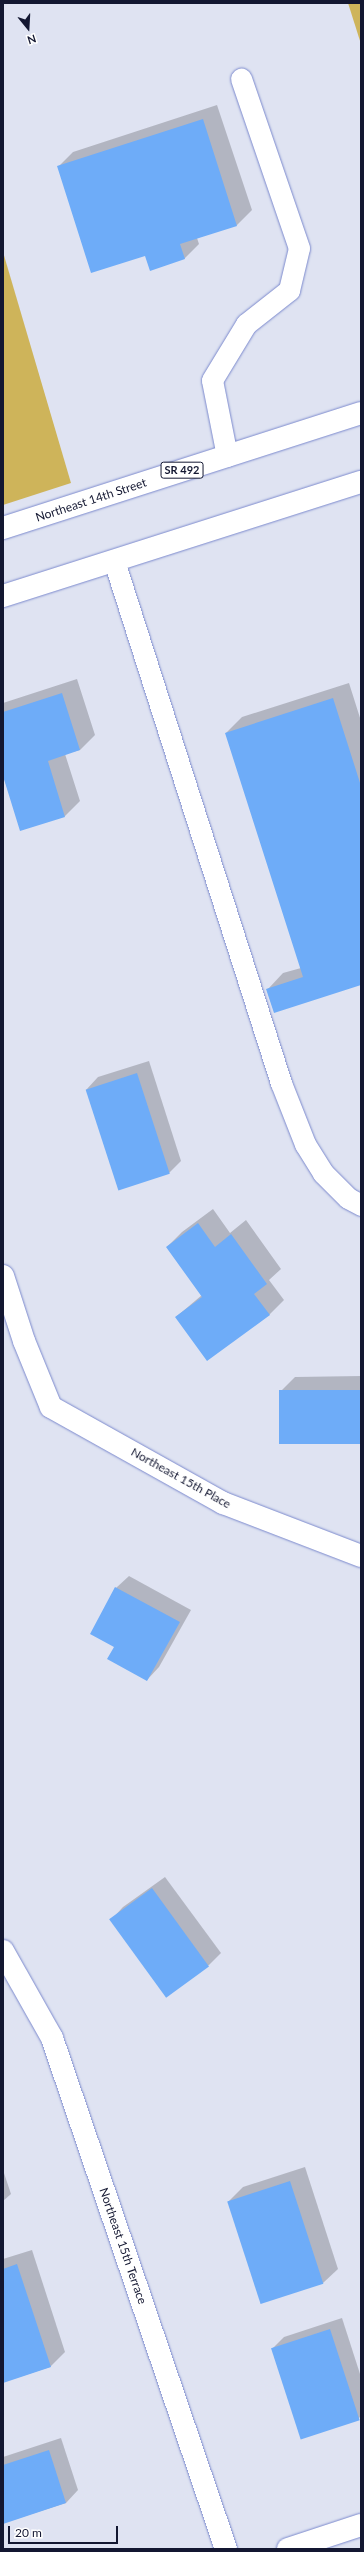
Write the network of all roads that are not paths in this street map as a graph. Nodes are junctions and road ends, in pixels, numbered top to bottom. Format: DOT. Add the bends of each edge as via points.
graph roads {
  1 [pos="241,79"];
  2 [pos="361,413"];
  3 [pos="227,456"];
  4 [pos="361,482"];
  5 [pos="3,528"];
  6 [pos="114,561"];
  7 [pos="3,596"];
  8 [pos="361,1205"];
  9 [pos="3,1276"];
  10 [pos="361,1556"];
  11 [pos="3,1951"];
  12 [pos="361,2525"];
  13 [pos="226,2549"];
  14 [pos="288,2549"];
  1 -- 3 [label="lane" via="299,248 289,290 246,324 212,380"];
  2 -- 3 [label="street, Northeast 14th Street / SR 492"];
  3 -- 5 [label="street, Northeast 14th Street / SR 492"];
  4 -- 6 [label="street"];
  6 -- 7 [label="street"];
  6 -- 8 [label="lane" via="281,1083 305,1144 323,1173 348,1198"];
  9 -- 10 [label="street, Northeast 15th Place" via="24,1341 51,1407 223,1504"];
  11 -- 13 [label="street, Northeast 15th Terrace" via="52,2038"];
  12 -- 14 [label="street"];
}
